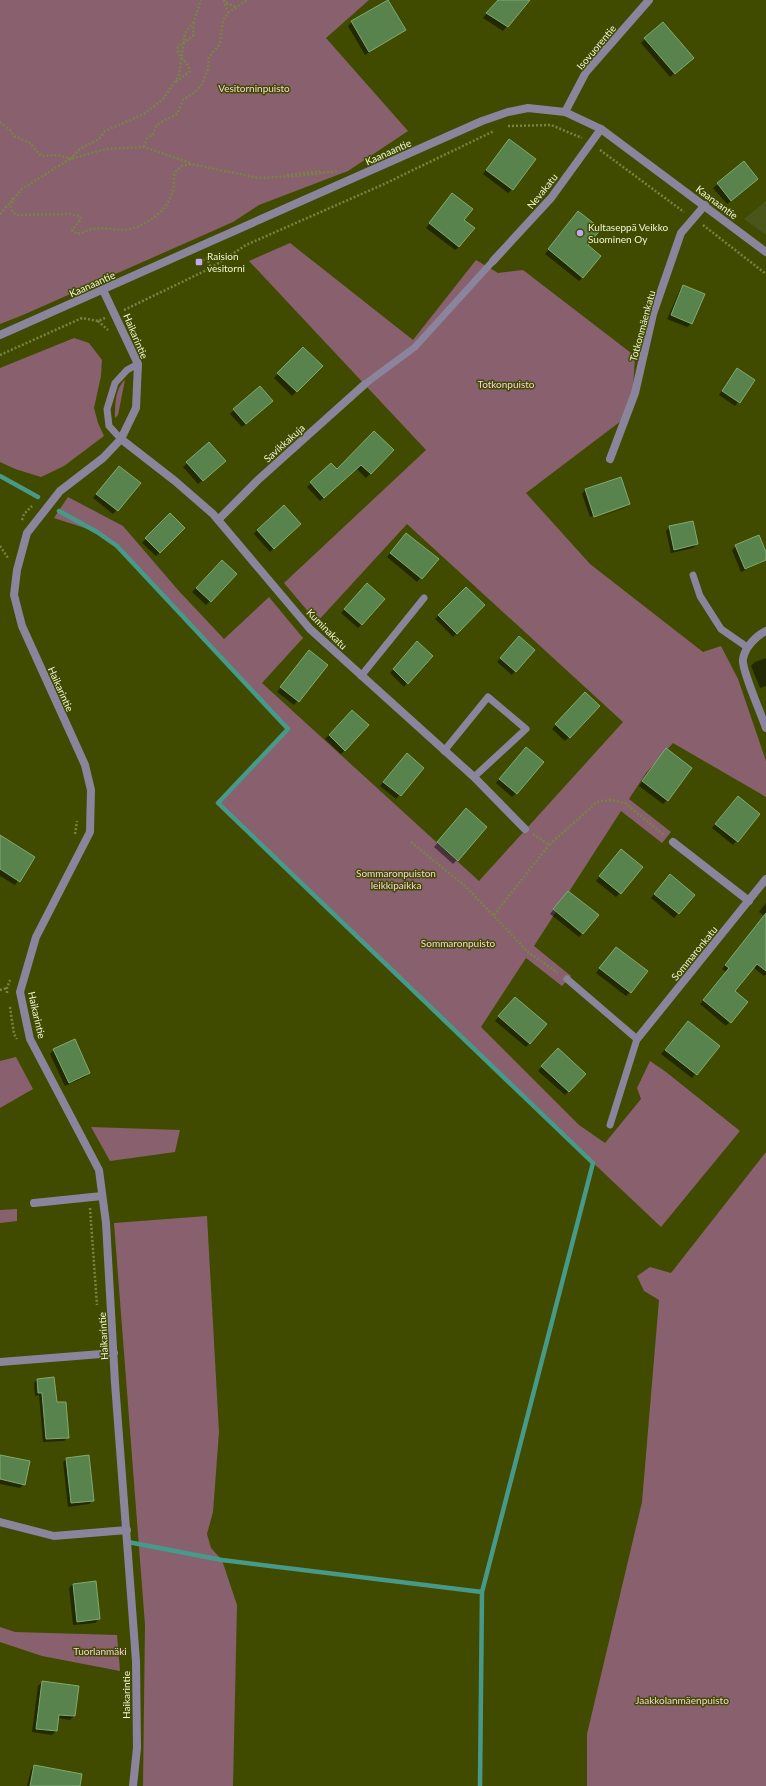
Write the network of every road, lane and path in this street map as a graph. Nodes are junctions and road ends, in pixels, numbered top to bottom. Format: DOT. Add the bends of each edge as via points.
graph roads {
  1 [pos="201,0"];
  2 [pos="247,0"];
  3 [pos="649,0"];
  4 [pos="225,2"];
  5 [pos="236,8"];
  6 [pos="228,13"];
  7 [pos="194,21"];
  8 [pos="185,42"];
  9 [pos="173,85"];
  10 [pos="565,112"];
  11 [pos="0,122"];
  12 [pos="601,128"];
  13 [pos="591,143"];
  14 [pos="144,147"];
  15 [pos="70,160"];
  16 [pos="191,164"];
  17 [pos="344,170"];
  18 [pos="361,175"];
  19 [pos="259,178"];
  20 [pos="13,198"];
  21 [pos="705,205"];
  22 [pos="0,214"];
  23 [pos="694,218"];
  24 [pos="766,252"];
  25 [pos="493,261"];
  26 [pos="199,262"];
  27 [pos="210,268"];
  28 [pos="766,274"];
  29 [pos="103,290"];
  30 [pos="115,314"];
  31 [pos="98,321"];
  32 [pos="112,333"];
  33 [pos="0,335"];
  34 [pos="0,355"];
  35 [pos="138,364"];
  36 [pos="365,384"];
  37 [pos="121,439"];
  38 [pos="610,459"];
  39 [pos="33,505"];
  40 [pos="218,520"];
  41 [pos="21,522"];
  42 [pos="0,546"];
  43 [pos="11,550"];
  44 [pos="8,558"];
  45 [pos="7,565"];
  46 [pos="693,575"];
  47 [pos="424,598"];
  48 [pos="766,631"];
  49 [pos="747,648"];
  50 [pos="361,676"];
  51 [pos="766,728"];
  52 [pos="444,750"];
  53 [pos="474,777"];
  54 [pos="78,817"];
  55 [pos="525,829"];
  56 [pos="75,839"];
  57 [pos="411,842"];
  58 [pos="673,842"];
  59 [pos="549,846"];
  60 [pos="766,880"];
  61 [pos="749,901"];
  62 [pos="494,916"];
  63 [pos="12,975"];
  64 [pos="567,979"];
  65 [pos="7,988"];
  66 [pos="0,990"];
  67 [pos="8,996"];
  68 [pos="9,1004"];
  69 [pos="636,1039"];
  70 [pos="18,1041"];
  71 [pos="610,1125"];
  72 [pos="102,1196"];
  73 [pos="90,1197"];
  74 [pos="34,1203"];
  75 [pos="98,1306"];
  76 [pos="114,1353"];
  77 [pos="0,1362"];
  78 [pos="0,1522"];
  79 [pos="127,1530"];
  80 [pos="134,1786"];
  1 -- 7 [label="path"];
  2 -- 5 [label="path"];
  3 -- 10 [label="street, Isovuorentie" via="586,72"];
  4 -- 5 [label="path"];
  4 -- 6 [label="path"];
  5 -- 6 [label="path"];
  6 -- 14 [label="path" via="223,20 220,44 209,57 208,69 202,84 183,100 178,113 157,124"];
  7 -- 8 [label="path" via="186,31"];
  7 -- 8 [label="path" via="193,34"];
  8 -- 9 [label="path" via="180,71"];
  8 -- 9 [label="path" via="177,51 190,71"];
  9 -- 15 [label="path" via="152,109 105,131 99,139 85,146"];
  10 -- 12 [label="street, Kaanaantie"];
  10 -- 18 [label="street, Kaanaantie" via="528,108 508,112"];
  11 -- 15 [label="path" via="14,136 30,143 41,156 58,154"];
  12 -- 13 [label="street, Nevakatu"];
  12 -- 21 [label="street, Kaanaantie"];
  13 -- 23 [label="path"];
  13 -- 25 [label="street, Nevakatu" via="551,198"];
  13 -- 27 [label="path" via="551,125 508,126 481,136 382,185 246,245"];
  14 -- 15 [label="path" via="106,149"];
  14 -- 16 [label="path"];
  15 -- 20 [label="path" via="22,188"];
  16 -- 19 [label="path"];
  16 -- 20 [label="path" via="182,166 175,172 175,187 170,199 155,216 134,228 124,230 96,228 77,234 72,230 81,220 80,216 17,216 10,206"];
  17 -- 19 [label="path"];
  18 -- 19 [label="path" via="344,169"];
  18 -- 29 [label="street, Kaanaantie"];
  20 -- 22 [label="path"];
  21 -- 23 [label="street, Totkonmäenkatu"];
  21 -- 24 [label="street, Kaanaantie"];
  23 -- 28 [label="path"];
  23 -- 38 [label="street, Totkonmäenkatu" via="681,233 653,314 635,393"];
  25 -- 36 [label="lane" via="415,347"];
  26 -- 27 [label="path" via="207,258"];
  27 -- 30 [label="path"];
  29 -- 30 [label="street, Haikarintie"];
  29 -- 33 [label="street, Kaanaantie"];
  30 -- 31 [label="path"];
  30 -- 35 [label="street, Haikarintie"];
  31 -- 32 [label="path"];
  31 -- 34 [label="path" via="82,318"];
  35 -- 37 [label="street, Haikarintie" via="136,408"];
  35 -- 37 [label="lane" via="115,383 107,409 109,426"];
  36 -- 40 [label="street, Savikkakuja" via="259,479"];
  37 -- 40 [label="street, Kuminakatu" via="175,481"];
  37 -- 72 [label="street, Haikarintie" via="103,458 60,491 27,532 17,570 14,595 22,626 85,765 91,790 90,832 36,937 20,992 30,1039 99,1170"];
  39 -- 41 [label="path" via="24,514"];
  40 -- 50 [label="street, Kuminakatu" via="310,629"];
  42 -- 44 [label="path"];
  43 -- 44 [label="path"];
  44 -- 45 [label="path"];
  46 -- 49 [label="lane" via="700,596 721,629"];
  47 -- 50 [label="lane"];
  48 -- 49 [label="street" via="758,635"];
  49 -- 51 [label="street" via="742,660"];
  50 -- 52 [label="street, Kuminakatu"];
  52 -- 53 [label="street, Kuminakatu"];
  52 -- 53 [label="lane" via="488,697 526,729"];
  53 -- 55 [label="street, Kuminakatu"];
  54 -- 56 [label="path"];
  55 -- 59 [label="path"];
  57 -- 62 [label="path" via="466,887"];
  58 -- 59 [label="path" via="625,803 610,800 597,802"];
  58 -- 61 [label="street"];
  59 -- 62 [label="path"];
  60 -- 61 [label="street, Sommaronkatu"];
  61 -- 69 [label="street, Sommaronkatu"];
  62 -- 64 [label="path" via="528,952"];
  63 -- 65 [label="path"];
  64 -- 69 [label="lane"];
  65 -- 66 [label="path"];
  65 -- 67 [label="path"];
  68 -- 70 [label="path" via="14,1034"];
  69 -- 71 [label="lane"];
  72 -- 73 [label="street"];
  72 -- 76 [label="street, Haikarintie"];
  73 -- 74 [label="street"];
  73 -- 75 [label="path"];
  76 -- 77 [label="street"];
  76 -- 79 [label="street, Haikarintie"];
  78 -- 79 [label="street" via="54,1536"];
  79 -- 80 [label="street, Haikarintie" via="136,1661 137,1748"];
}
